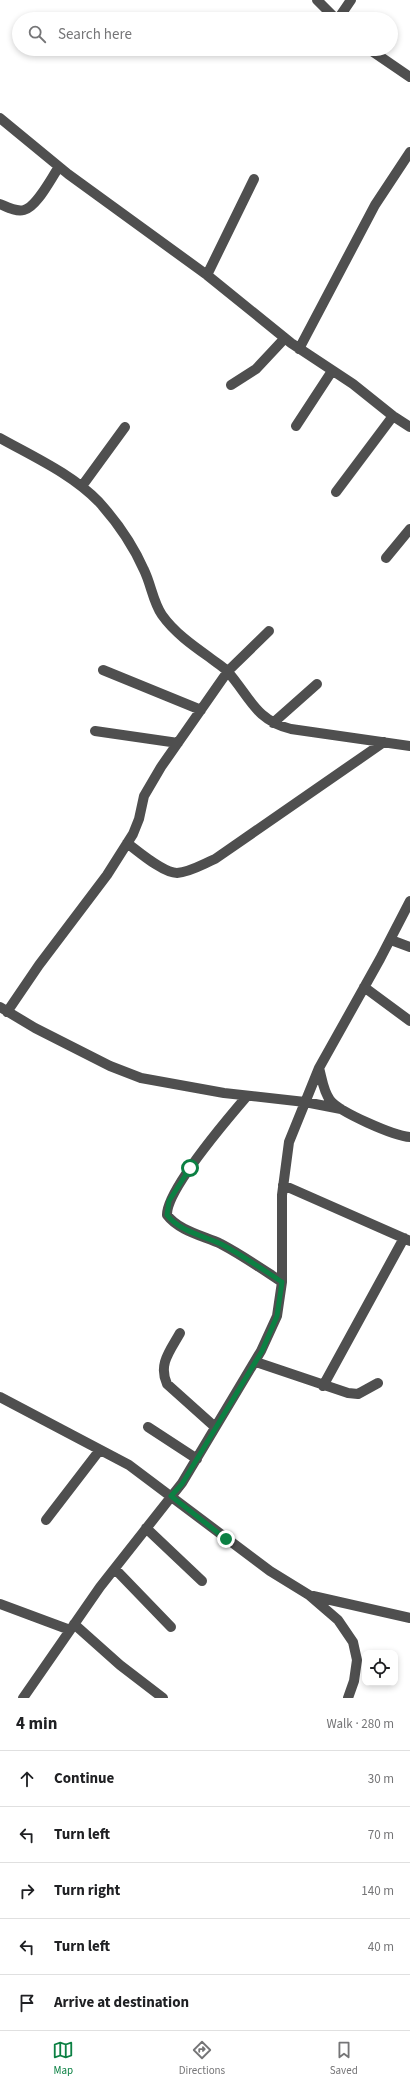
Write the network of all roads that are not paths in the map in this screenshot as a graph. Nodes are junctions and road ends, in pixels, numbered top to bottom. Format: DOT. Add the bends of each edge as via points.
graph roads {
  1 [pos="317,0"];
  2 [pos="351,0"];
  3 [pos="330,12"];
  4 [pos="342,12"];
  5 [pos="379,56"];
  6 [pos="410,77"];
  7 [pos="1,121"];
  8 [pos="410,152"];
  9 [pos="59,167"];
  10 [pos="254,179"];
  11 [pos="0,204"];
  12 [pos="207,275"];
  13 [pos="285,338"];
  14 [pos="299,349"];
  15 [pos="332,371"];
  16 [pos="231,385"];
  17 [pos="393,416"];
  18 [pos="296,426"];
  19 [pos="124,427"];
  20 [pos="410,427"];
  21 [pos="0,438"];
  22 [pos="82,486"];
  23 [pos="336,492"];
  24 [pos="410,529"];
  25 [pos="386,558"];
  26 [pos="269,631"];
  27 [pos="103,670"];
  28 [pos="228,671"];
  29 [pos="317,684"];
  30 [pos="201,710"];
  31 [pos="273,723"];
  32 [pos="95,730"];
  33 [pos="384,742"];
  34 [pos="178,743"];
  35 [pos="410,746"];
  36 [pos="127,843"];
  37 [pos="410,901"];
  38 [pos="391,940"];
  39 [pos="410,947"];
  40 [pos="364,987"];
  41 [pos="4,1009"];
  42 [pos="410,1021"];
  43 [pos="319,1068"];
  44 [pos="247,1096"];
  45 [pos="305,1102"];
  46 [pos="341,1109"];
  47 [pos="410,1137"];
  48 [pos="283,1185"];
  49 [pos="407,1240"];
  50 [pos="282,1282"];
  51 [pos="180,1333"];
  52 [pos="256,1362"];
  53 [pos="378,1383"];
  54 [pos="323,1386"];
  55 [pos="0,1396"];
  56 [pos="148,1427"];
  57 [pos="215,1427"];
  58 [pos="99,1451"];
  59 [pos="197,1459"];
  60 [pos="171,1496"];
  61 [pos="46,1520"];
  62 [pos="146,1528"];
  63 [pos="115,1569"];
  64 [pos="202,1581"];
  65 [pos="310,1595"];
  66 [pos="0,1604"];
  67 [pos="410,1618"];
  68 [pos="72,1627"];
  69 [pos="171,1627"];
  70 [pos="24,1698"];
  71 [pos="163,1698"];
  72 [pos="348,1698"];
  1 -- 3 [label="street"];
  2 -- 4 [label="street"];
  5 -- 6 [label="street"];
  7 -- 9 [label="street"];
  8 -- 14 [label="street" via="375,205"];
  9 -- 11 [label="street" via="32,207 23,211"];
  9 -- 12 [label="street"];
  10 -- 12 [label="street"];
  12 -- 13 [label="street"];
  13 -- 14 [label="street"];
  13 -- 16 [label="street" via="256,369"];
  14 -- 15 [label="street"];
  15 -- 17 [label="street" via="353,384"];
  15 -- 18 [label="street"];
  17 -- 20 [label="street"];
  17 -- 23 [label="street"];
  19 -- 22 [label="street"];
  21 -- 22 [label="street"];
  22 -- 28 [label="street" via="121,530 144,569 161,613 168,622 196,648"];
  24 -- 25 [label="street"];
  26 -- 28 [label="street"];
  27 -- 30 [label="street"];
  28 -- 30 [label="street"];
  28 -- 31 [label="street" via="252,705"];
  29 -- 31 [label="street"];
  30 -- 34 [label="street"];
  31 -- 33 [label="street"];
  32 -- 34 [label="street"];
  33 -- 35 [label="street"];
  33 -- 36 [label="street" via="221,854 192,869 177,873 166,871"];
  34 -- 36 [label="street" via="144,796 139,820"];
  36 -- 41 [label="street" via="107,875"];
  37 -- 38 [label="street"];
  38 -- 39 [label="street"];
  38 -- 40 [label="street"];
  40 -- 42 [label="street"];
  40 -- 43 [label="street"];
  41 -- 44 [label="street" via="35,1028 132,1075"];
  43 -- 45 [label="street"];
  43 -- 46 [label="street" via="328,1097"];
  44 -- 45 [label="street"];
  44 -- 50 [label="street" via="216,1131 190,1168 169,1201 167,1215 170,1220 182,1227 234,1251"];
  45 -- 46 [label="street"];
  45 -- 48 [label="street" via="289,1142"];
  46 -- 47 [label="street" via="382,1129"];
  48 -- 49 [label="street"];
  48 -- 50 [label="street"];
  49 -- 54 [label="street"];
  50 -- 52 [label="street" via="277,1316"];
  51 -- 57 [label="street" via="164,1361 164,1376 167,1384"];
  52 -- 54 [label="street"];
  52 -- 57 [label="street"];
  53 -- 54 [label="street" via="358,1394 348,1394"];
  55 -- 58 [label="street"];
  56 -- 59 [label="street"];
  57 -- 59 [label="street"];
  58 -- 60 [label="street" via="129,1465"];
  58 -- 61 [label="street"];
  59 -- 60 [label="street" via="182,1484"];
  60 -- 62 [label="street"];
  60 -- 65 [label="street" via="264,1566"];
  62 -- 63 [label="street"];
  62 -- 64 [label="street"];
  63 -- 68 [label="street"];
  63 -- 69 [label="street"];
  65 -- 67 [label="street"];
  65 -- 72 [label="street" via="338,1620 353,1642 357,1660"];
  66 -- 68 [label="street"];
  68 -- 70 [label="street"];
  68 -- 71 [label="street"];
}
